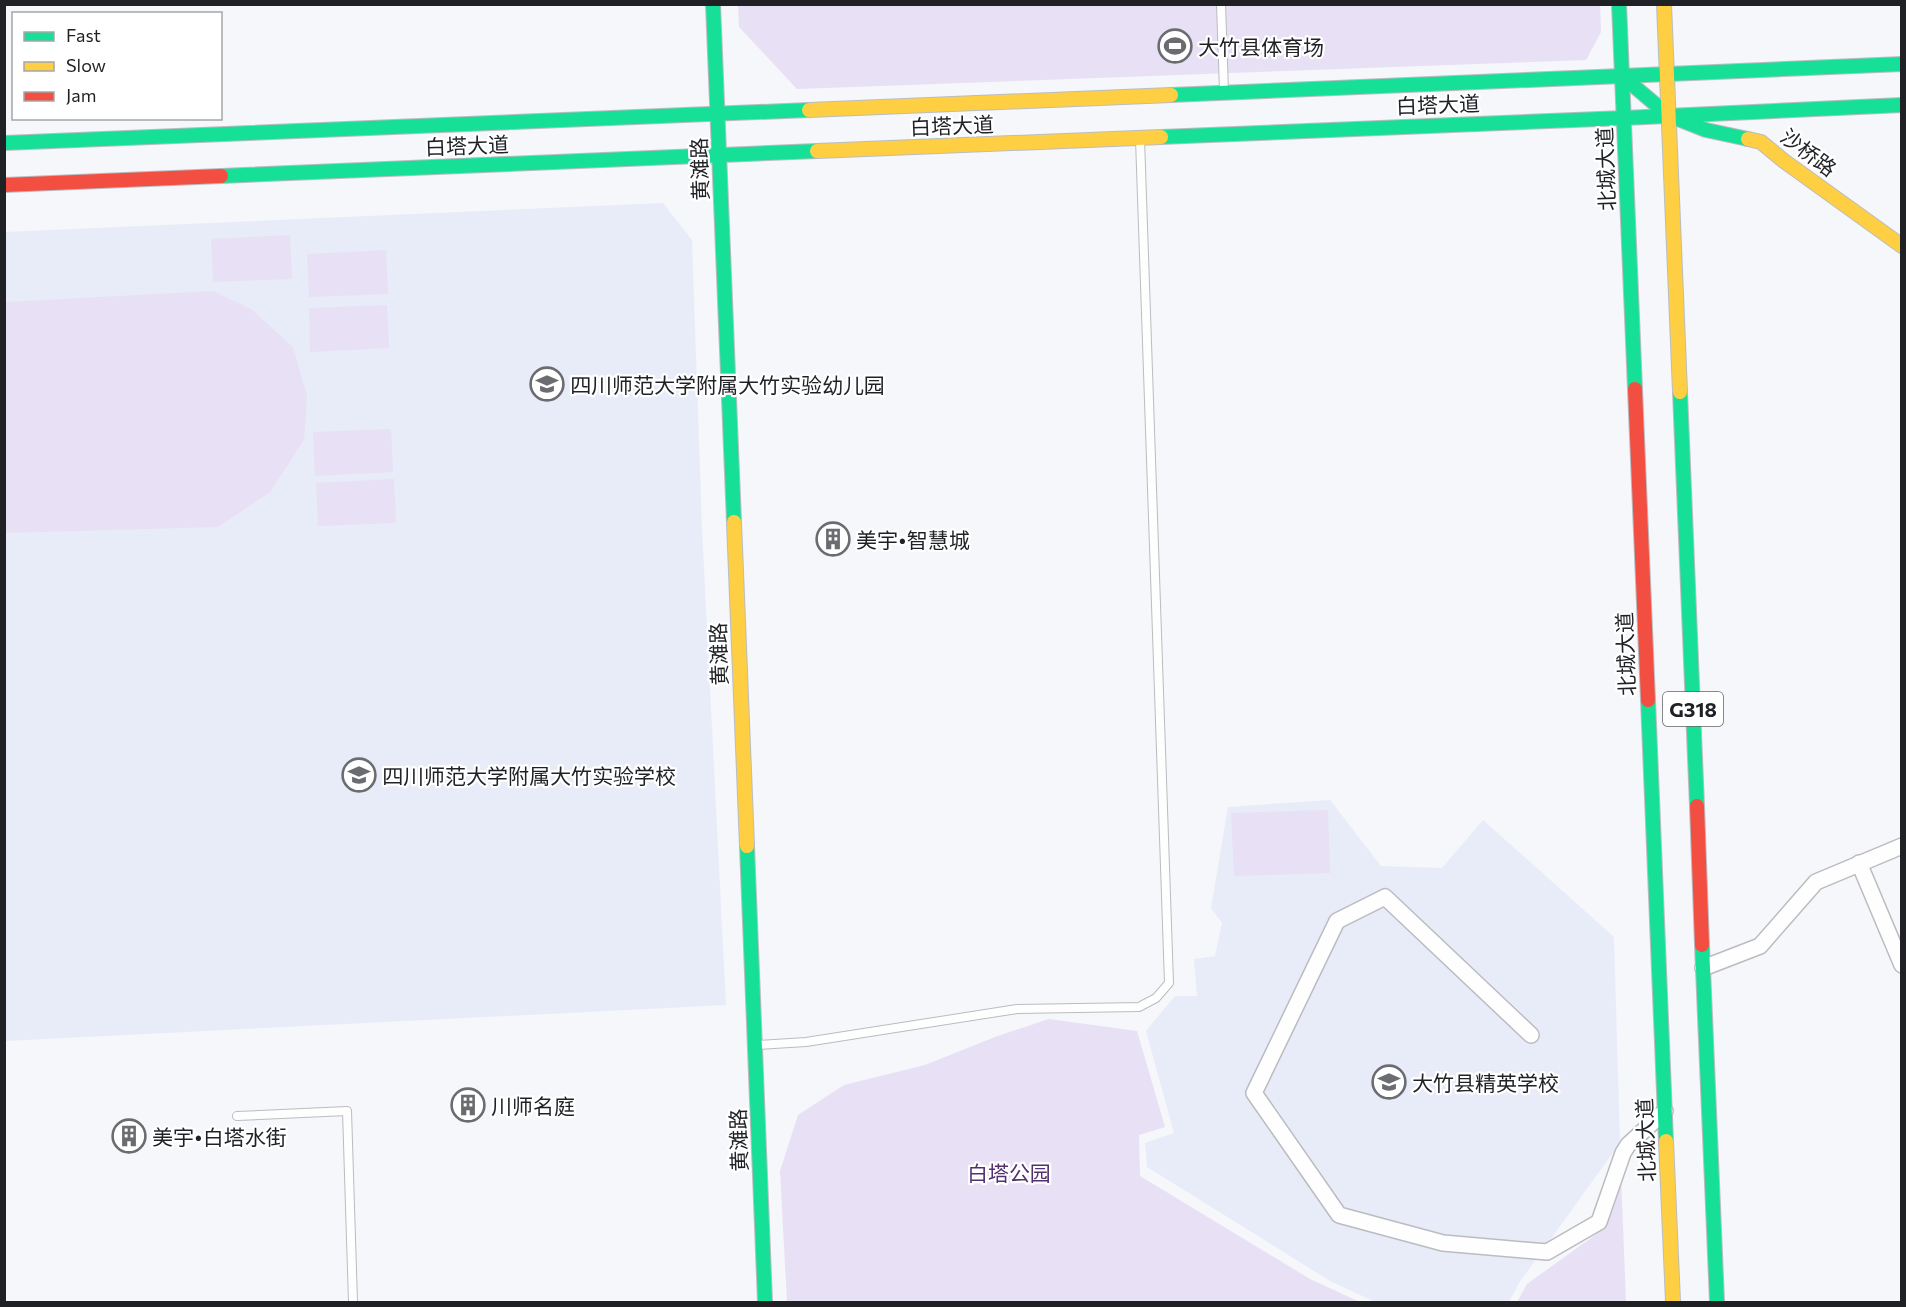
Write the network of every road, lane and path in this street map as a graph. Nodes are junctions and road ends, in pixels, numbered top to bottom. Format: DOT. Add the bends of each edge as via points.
graph roads {
  1 [pos="713,4"];
  2 [pos="1221,4"];
  3 [pos="1619,4"];
  4 [pos="1664,4"];
  5 [pos="1902,64"];
  6 [pos="1666,74"];
  7 [pos="1622,76"];
  8 [pos="1224,92"];
  9 [pos="1902,105"];
  10 [pos="717,114"];
  11 [pos="1668,115"];
  12 [pos="1624,118"];
  13 [pos="1140,138"];
  14 [pos="4,143"];
  15 [pos="719,156"];
  16 [pos="4,185"];
  17 [pos="1902,246"];
  18 [pos="1902,846"];
  19 [pos="1859,863"];
  20 [pos="1902,964"];
  21 [pos="1703,968"];
  22 [pos="1531,1035"];
  23 [pos="755,1045"];
  24 [pos="1665,1111"];
  25 [pos="237,1116"];
  26 [pos="353,1302"];
  27 [pos="765,1302"];
  28 [pos="1673,1302"];
  29 [pos="1717,1302"];
  1 -- 10 [label="main road, 黄滩路"];
  2 -- 8 [label="lane"];
  3 -- 7 [label="main road, 北城大道 / G318"];
  4 -- 6 [label="main road, G318"];
  5 -- 6 [label="main road, 白塔大道"];
  6 -- 7 [label="main road, 白塔大道"];
  6 -- 11 [label="main road, G318"];
  7 -- 8 [label="main road, 白塔大道"];
  7 -- 11 [label="main road, 沙桥路"];
  7 -- 12 [label="main road, 北城大道 / G318"];
  8 -- 10 [label="main road, 白塔大道"];
  9 -- 11 [label="main road, 白塔大道"];
  10 -- 14 [label="main road, 白塔大道"];
  10 -- 15 [label="main road, 黄滩路"];
  11 -- 12 [label="main road, 白塔大道"];
  11 -- 17 [label="main road, 沙桥路" via="1706,130 1761,142"];
  11 -- 21 [label="main road, G318"];
  12 -- 13 [label="main road, 白塔大道"];
  12 -- 24 [label="main road, 北城大道 / G318"];
  13 -- 15 [label="main road, 白塔大道"];
  13 -- 23 [label="lane" via="1169,983 1156,998 1139,1006 1017,1009 806,1042"];
  15 -- 16 [label="main road, 白塔大道"];
  15 -- 23 [label="main road, 黄滩路"];
  18 -- 19 [label="street"];
  19 -- 20 [label="street"];
  19 -- 21 [label="street" via="1816,882 1760,946"];
  21 -- 29 [label="main road, G318"];
  22 -- 24 [label="street" via="1385,897 1338,921 1254,1093 1339,1215 1443,1244 1547,1252 1599,1222 1623,1153"];
  23 -- 27 [label="main road, 黄滩路"];
  24 -- 28 [label="main road, 北城大道 / G318"];
  25 -- 26 [label="lane" via="347,1111"];
}
